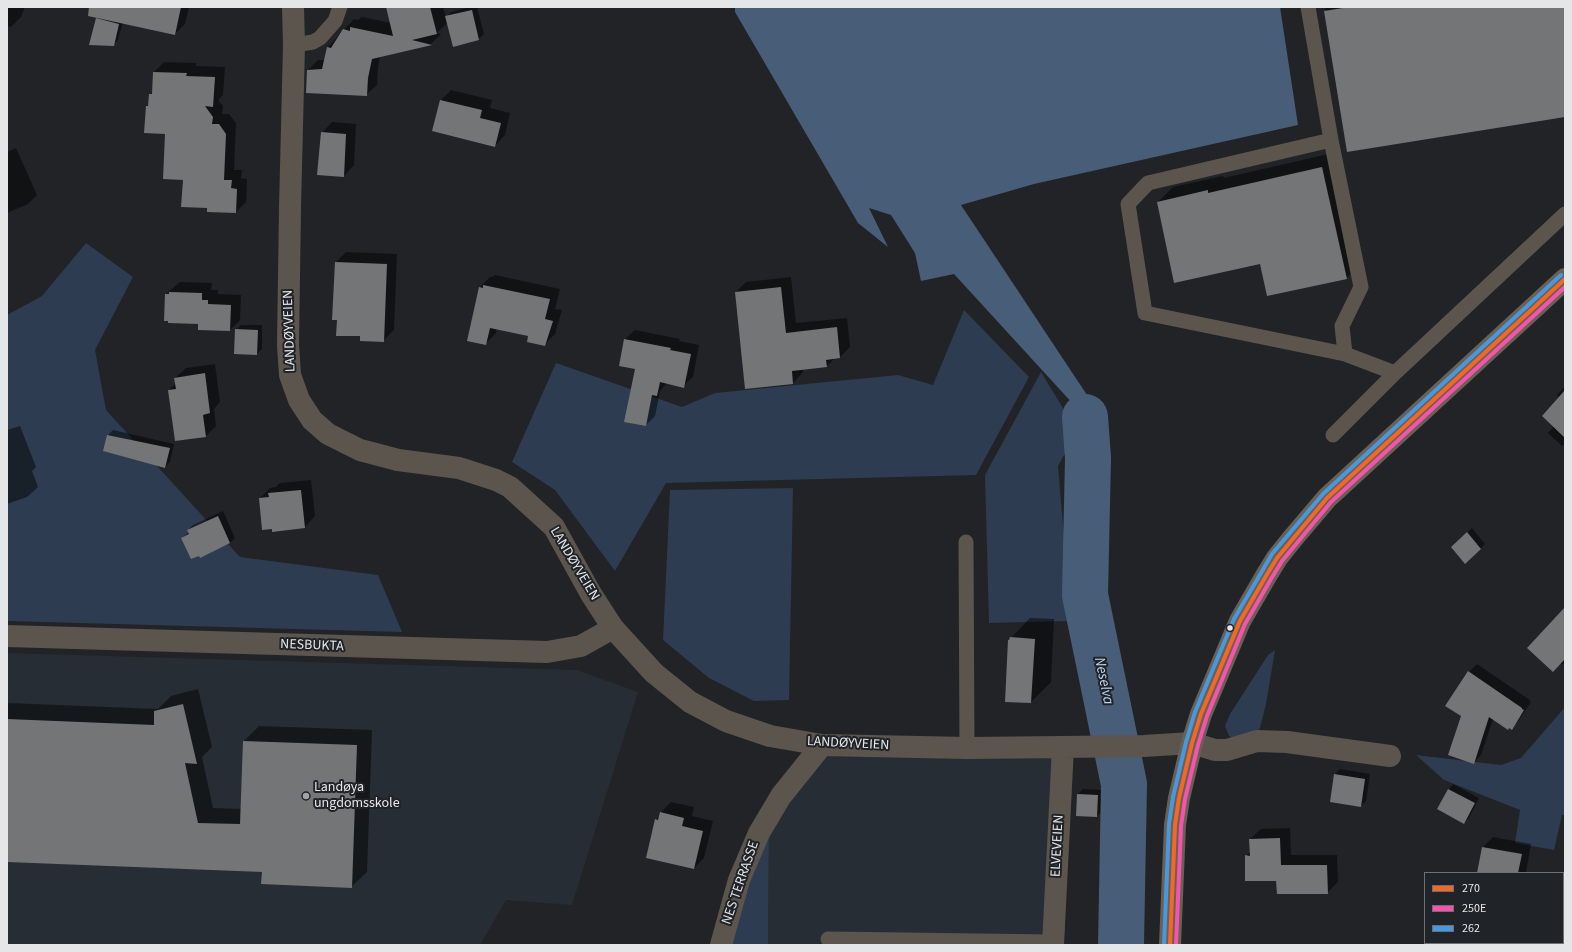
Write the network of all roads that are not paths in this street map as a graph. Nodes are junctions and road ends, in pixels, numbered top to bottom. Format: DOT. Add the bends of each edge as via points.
graph roads {
  1 [pos="293,7"];
  2 [pos="340,7"];
  3 [pos="1308,7"];
  4 [pos="294,45"];
  5 [pos="1330,140"];
  6 [pos="1565,214"];
  7 [pos="1565,279"];
  8 [pos="1345,354"];
  9 [pos="1395,373"];
  10 [pos="1333,435"];
  11 [pos="966,542"];
  12 [pos="613,628"];
  13 [pos="7,636"];
  14 [pos="1192,743"];
  15 [pos="822,745"];
  16 [pos="1063,747"];
  17 [pos="967,748"];
  18 [pos="1390,756"];
  19 [pos="828,939"];
  20 [pos="1053,943"];
  21 [pos="721,945"];
  22 [pos="1170,945"];
  1 -- 4 [label="street, LANDØYVEIEN"];
  2 -- 4 [label="lane" via="335,21 325,34 313,42"];
  3 -- 5 [label="lane"];
  4 -- 12 [label="street, LANDØYVEIEN" via="288,345 290,375 299,400 312,420 328,434 360,450 398,460 459,468 510,487 554,527"];
  5 -- 8 [label="lane" via="1361,287 1342,326"];
  5 -- 8 [label="lane" via="1148,183 1128,204 1145,313"];
  6 -- 9 [label="lane"];
  7 -- 14 [label="main road" via="1327,498 1293,538 1277,558 1240,621 1201,714"];
  8 -- 9 [label="lane"];
  9 -- 10 [label="lane"];
  11 -- 17 [label="lane"];
  12 -- 13 [label="street, NESBUKTA" via="580,646 547,652"];
  12 -- 15 [label="street, LANDØYVEIEN" via="654,673 690,702 726,721 770,736"];
  14 -- 16 [label="street, LANDØYVEIEN"];
  14 -- 18 [label="street" via="1214,750 1227,750 1257,741 1287,742"];
  14 -- 22 [label="main road" via="1175,825"];
  15 -- 17 [label="street, LANDØYVEIEN"];
  15 -- 21 [label="street, NES TERRASSE" via="780,796 759,833 740,880"];
  16 -- 17 [label="street, LANDØYVEIEN"];
  16 -- 20 [label="street, ELVEVEIEN"];
  19 -- 20 [label="lane"];
}
